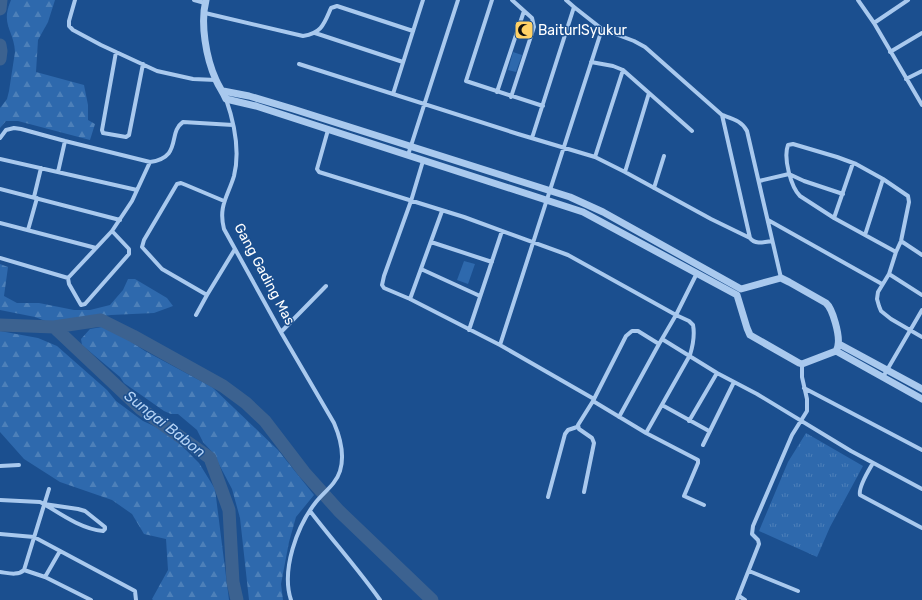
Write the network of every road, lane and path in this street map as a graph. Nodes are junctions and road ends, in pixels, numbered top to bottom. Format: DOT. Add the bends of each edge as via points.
graph roads {
  1 [pos="76,0"];
  2 [pos="194,0"];
  3 [pos="422,0"];
  4 [pos="458,0"];
  5 [pos="492,0"];
  6 [pos="512,0"];
  7 [pos="566,0"];
  8 [pos="858,0"];
  9 [pos="908,0"];
  10 [pos="206,2"];
  11 [pos="574,7"];
  12 [pos="524,10"];
  13 [pos="205,13"];
  14 [pos="874,23"];
  15 [pos="602,29"];
  16 [pos="413,31"];
  17 [pos="315,33"];
  18 [pos="922,33"];
  19 [pos="116,52"];
  20 [pos="890,52"];
  21 [pos="403,62"];
  22 [pos="591,62"];
  23 [pos="143,64"];
  24 [pos="299,64"];
  25 [pos="623,70"];
  26 [pos="922,71"];
  27 [pos="906,79"];
  28 [pos="216,80"];
  29 [pos="222,91"];
  30 [pos="497,92"];
  31 [pos="649,93"];
  32 [pos="394,94"];
  33 [pos="511,97"];
  34 [pos="226,99"];
  35 [pos="424,104"];
  36 [pos="922,105"];
  37 [pos="543,106"];
  38 [pos="722,115"];
  39 [pos="233,125"];
  40 [pos="328,130"];
  41 [pos="692,131"];
  42 [pos="0,138"];
  43 [pos="532,138"];
  44 [pos="65,141"];
  45 [pos="411,147"];
  46 [pos="564,148"];
  47 [pos="408,155"];
  48 [pos="664,156"];
  49 [pos="595,157"];
  50 [pos="0,158"];
  51 [pos="423,161"];
  52 [pos="150,162"];
  53 [pos="853,163"];
  54 [pos="41,168"];
  55 [pos="58,172"];
  56 [pos="625,172"];
  57 [pos="789,174"];
  58 [pos="884,179"];
  59 [pos="759,181"];
  60 [pos="654,188"];
  61 [pos="0,189"];
  62 [pos="137,190"];
  63 [pos="550,191"];
  64 [pos="843,194"];
  65 [pos="35,198"];
  66 [pos="547,200"];
  67 [pos="224,201"];
  68 [pos="411,201"];
  69 [pos="442,211"];
  70 [pos="834,218"];
  71 [pos="120,220"];
  72 [pos="768,220"];
  73 [pos="0,223"];
  74 [pos="28,230"];
  75 [pos="112,231"];
  76 [pos="502,231"];
  77 [pos="864,235"];
  78 [pos="750,238"];
  79 [pos="772,241"];
  80 [pos="901,241"];
  81 [pos="431,242"];
  82 [pos="534,243"];
  83 [pos="96,248"];
  84 [pos="235,249"];
  85 [pos="896,252"];
  86 [pos="922,255"];
  87 [pos="0,258"];
  88 [pos="492,262"];
  89 [pos="421,269"];
  90 [pos="699,270"];
  91 [pos="889,274"];
  92 [pos="68,278"];
  93 [pos="781,278"];
  94 [pos="882,284"];
  95 [pos="326,286"];
  96 [pos="739,292"];
  97 [pos="208,295"];
  98 [pos="922,295"];
  99 [pos="480,296"];
  100 [pos="410,299"];
  101 [pos="922,310"];
  102 [pos="196,314"];
  103 [pos="676,315"];
  104 [pos="469,330"];
  105 [pos="911,330"];
  106 [pos="281,332"];
  107 [pos="922,336"];
  108 [pos="662,339"];
  109 [pos="659,344"];
  110 [pos="500,345"];
  111 [pos="837,347"];
  112 [pos="690,355"];
  113 [pos="802,364"];
  114 [pos="888,370"];
  115 [pos="717,373"];
  116 [pos="883,377"];
  117 [pos="734,382"];
  118 [pos="804,388"];
  119 [pos="922,389"];
  120 [pos="922,399"];
  121 [pos="594,400"];
  122 [pos="662,405"];
  123 [pos="619,417"];
  124 [pos="801,420"];
  125 [pos="689,421"];
  126 [pos="577,426"];
  127 [pos="709,431"];
  128 [pos="646,433"];
  129 [pos="703,445"];
  130 [pos="922,450"];
  131 [pos="873,462"];
  132 [pos="19,465"];
  133 [pos="0,466"];
  134 [pos="48,489"];
  135 [pos="922,489"];
  136 [pos="584,492"];
  137 [pos="548,498"];
  138 [pos="0,500"];
  139 [pos="44,504"];
  140 [pos="704,505"];
  141 [pos="310,511"];
  142 [pos="922,528"];
  143 [pos="0,534"];
  144 [pos="34,537"];
  145 [pos="60,551"];
  146 [pos="24,570"];
  147 [pos="0,572"];
  148 [pos="749,572"];
  149 [pos="45,577"];
  150 [pos="798,591"];
  151 [pos="738,598"];
  152 [pos="91,600"];
  153 [pos="136,600"];
  154 [pos="291,600"];
  155 [pos="380,600"];
  156 [pos="745,600"];
  1 -- 19 [label="street" via="69,20 71,28"];
  2 -- 10 [label="street"];
  3 -- 16 [label="street"];
  4 -- 35 [label="street"];
  5 -- 30 [label="street" via="466,81"];
  6 -- 12 [label="street"];
  7 -- 11 [label="street"];
  8 -- 14 [label="street"];
  9 -- 14 [label="street"];
  10 -- 13 [label="street, Gang Gading Mas"];
  11 -- 15 [label="street"];
  11 -- 37 [label="street"];
  12 -- 30 [label="street"];
  12 -- 33 [label="street" via="532,18 534,27"];
  13 -- 17 [label="street" via="303,36"];
  13 -- 28 [label="street, Gang Gading Mas" via="205,44"];
  14 -- 20 [label="street"];
  15 -- 22 [label="street"];
  15 -- 38 [label="street" via="645,47"];
  16 -- 17 [label="street" via="336,6 331,8 323,26"];
  16 -- 21 [label="street"];
  17 -- 21 [label="street"];
  18 -- 20 [label="street"];
  19 -- 23 [label="street"];
  19 -- 23 [label="street" via="102,130 104,133 126,137 129,135"];
  20 -- 27 [label="street"];
  21 -- 32 [label="street"];
  22 -- 25 [label="street"];
  22 -- 46 [label="street"];
  23 -- 28 [label="street" via="177,76"];
  24 -- 32 [label="street"];
  25 -- 31 [label="street"];
  25 -- 49 [label="street"];
  26 -- 27 [label="street"];
  27 -- 36 [label="street"];
  28 -- 29 [label="street, Gang Gading Mas"];
  29 -- 34 [label="street, Gang Gading Mas"];
  29 -- 45 [label="street" via="293,109"];
  30 -- 33 [label="street"];
  31 -- 41 [label="street"];
  31 -- 56 [label="street"];
  32 -- 35 [label="street"];
  33 -- 37 [label="street"];
  34 -- 39 [label="street, Gang Gading Mas"];
  34 -- 40 [label="street" via="256,106"];
  35 -- 43 [label="street"];
  35 -- 45 [label="street"];
  37 -- 43 [label="street"];
  38 -- 59 [label="street" via="741,123 747,131"];
  38 -- 78 [label="street"];
  39 -- 52 [label="street" via="183,122 178,127 166,156"];
  39 -- 67 [label="street, Gang Gading Mas" via="236,146 234,175"];
  40 -- 47 [label="street"];
  40 -- 68 [label="street" via="318,172"];
  42 -- 44 [label="street" via="6,130 14,128"];
  43 -- 46 [label="street"];
  44 -- 52 [label="street"];
  44 -- 55 [label="street"];
  45 -- 47 [label="street"];
  45 -- 63 [label="street"];
  46 -- 49 [label="street"];
  46 -- 63 [label="street"];
  47 -- 51 [label="street"];
  48 -- 60 [label="street"];
  49 -- 56 [label="street"];
  50 -- 54 [label="street"];
  51 -- 66 [label="street"];
  51 -- 68 [label="street"];
  52 -- 62 [label="street"];
  53 -- 57 [label="street" via="791,144 787,148"];
  53 -- 58 [label="street"];
  53 -- 64 [label="street"];
  54 -- 55 [label="street"];
  54 -- 65 [label="street"];
  55 -- 62 [label="street"];
  56 -- 60 [label="street"];
  57 -- 59 [label="street"];
  57 -- 64 [label="street"];
  57 -- 70 [label="street" via="800,196"];
  58 -- 77 [label="street"];
  58 -- 80 [label="street" via="906,193 909,199"];
  59 -- 72 [label="street"];
  60 -- 78 [label="street"];
  61 -- 65 [label="street"];
  62 -- 71 [label="street"];
  63 -- 66 [label="street"];
  63 -- 90 [label="street" via="603,212"];
  64 -- 70 [label="street"];
  65 -- 71 [label="street"];
  65 -- 74 [label="street"];
  66 -- 82 [label="street"];
  66 -- 90 [label="street" via="583,212"];
  67 -- 84 [label="street, Gang Gading Mas" via="224,229"];
  67 -- 97 [label="street" via="186,184 177,184 142,246 162,269"];
  68 -- 69 [label="street"];
  68 -- 100 [label="street" via="382,283 384,288"];
  69 -- 76 [label="street"];
  69 -- 81 [label="street"];
  70 -- 77 [label="street"];
  71 -- 75 [label="street"];
  72 -- 79 [label="street"];
  72 -- 94 [label="street"];
  73 -- 74 [label="street"];
  74 -- 83 [label="street"];
  75 -- 83 [label="street"];
  75 -- 92 [label="street" via="130,252 85,304 79,304"];
  76 -- 82 [label="street"];
  76 -- 88 [label="street"];
  77 -- 85 [label="street"];
  78 -- 79 [label="street" via="757,242"];
  79 -- 93 [label="street"];
  80 -- 85 [label="street"];
  80 -- 86 [label="street"];
  81 -- 88 [label="street"];
  81 -- 89 [label="street"];
  82 -- 103 [label="street" via="568,255"];
  82 -- 110 [label="street"];
  83 -- 92 [label="street"];
  84 -- 97 [label="street"];
  84 -- 106 [label="street, Gang Gading Mas"];
  85 -- 91 [label="street"];
  87 -- 92 [label="street"];
  88 -- 99 [label="street"];
  89 -- 99 [label="street"];
  89 -- 100 [label="street"];
  90 -- 96 [label="street"];
  90 -- 103 [label="street"];
  91 -- 94 [label="street"];
  91 -- 98 [label="street"];
  93 -- 96 [label="street"];
  93 -- 111 [label="street" via="830,307"];
  94 -- 105 [label="street" via="877,299 881,311"];
  95 -- 106 [label="street"];
  96 -- 113 [label="street" via="750,335"];
  97 -- 102 [label="street"];
  99 -- 104 [label="street"];
  100 -- 104 [label="street"];
  101 -- 105 [label="street"];
  103 -- 108 [label="street"];
  103 -- 112 [label="street" via="693,325 693,347"];
  104 -- 110 [label="street"];
  105 -- 107 [label="street"];
  105 -- 114 [label="street"];
  106 -- 141 [label="street, Gang Gading Mas" via="334,423 341,449 341,470"];
  108 -- 109 [label="street"];
  108 -- 112 [label="street"];
  109 -- 121 [label="street" via="638,331 629,332"];
  109 -- 123 [label="street"];
  110 -- 121 [label="street"];
  111 -- 113 [label="street"];
  111 -- 114 [label="street"];
  111 -- 116 [label="street"];
  112 -- 115 [label="street"];
  112 -- 122 [label="street"];
  113 -- 118 [label="street"];
  114 -- 116 [label="street"];
  114 -- 119 [label="street"];
  115 -- 117 [label="street"];
  115 -- 125 [label="street"];
  116 -- 120 [label="street"];
  117 -- 124 [label="street"];
  117 -- 127 [label="street"];
  118 -- 124 [label="street" via="808,408"];
  118 -- 130 [label="street"];
  121 -- 123 [label="street"];
  121 -- 126 [label="street"];
  122 -- 125 [label="street"];
  122 -- 128 [label="street"];
  123 -- 128 [label="street"];
  124 -- 131 [label="street"];
  124 -- 148 [label="street" via="752,526 752,534 759,544"];
  125 -- 127 [label="street"];
  126 -- 136 [label="street" via="593,439 594,443"];
  126 -- 137 [label="street" via="565,434"];
  127 -- 129 [label="street"];
  128 -- 140 [label="street" via="698,460 684,496"];
  131 -- 135 [label="street"];
  131 -- 142 [label="street" via="859,492 860,495"];
  132 -- 133 [label="street"];
  134 -- 139 [label="street"];
  138 -- 139 [label="street"];
  139 -- 139 [label="street" via="85,511 105,526 105,529 93,530"];
  139 -- 144 [label="street"];
  141 -- 154 [label="street" via="301,525 289,566 288,584"];
  141 -- 155 [label="street"];
  143 -- 144 [label="street"];
  144 -- 145 [label="street"];
  144 -- 146 [label="street"];
  145 -- 149 [label="street"];
  145 -- 153 [label="street" via="135,591"];
  146 -- 147 [label="street" via="17,573"];
  146 -- 149 [label="street"];
  148 -- 150 [label="street"];
  148 -- 151 [label="street"];
  149 -- 152 [label="street"];
  151 -- 156 [label="street"];
}
